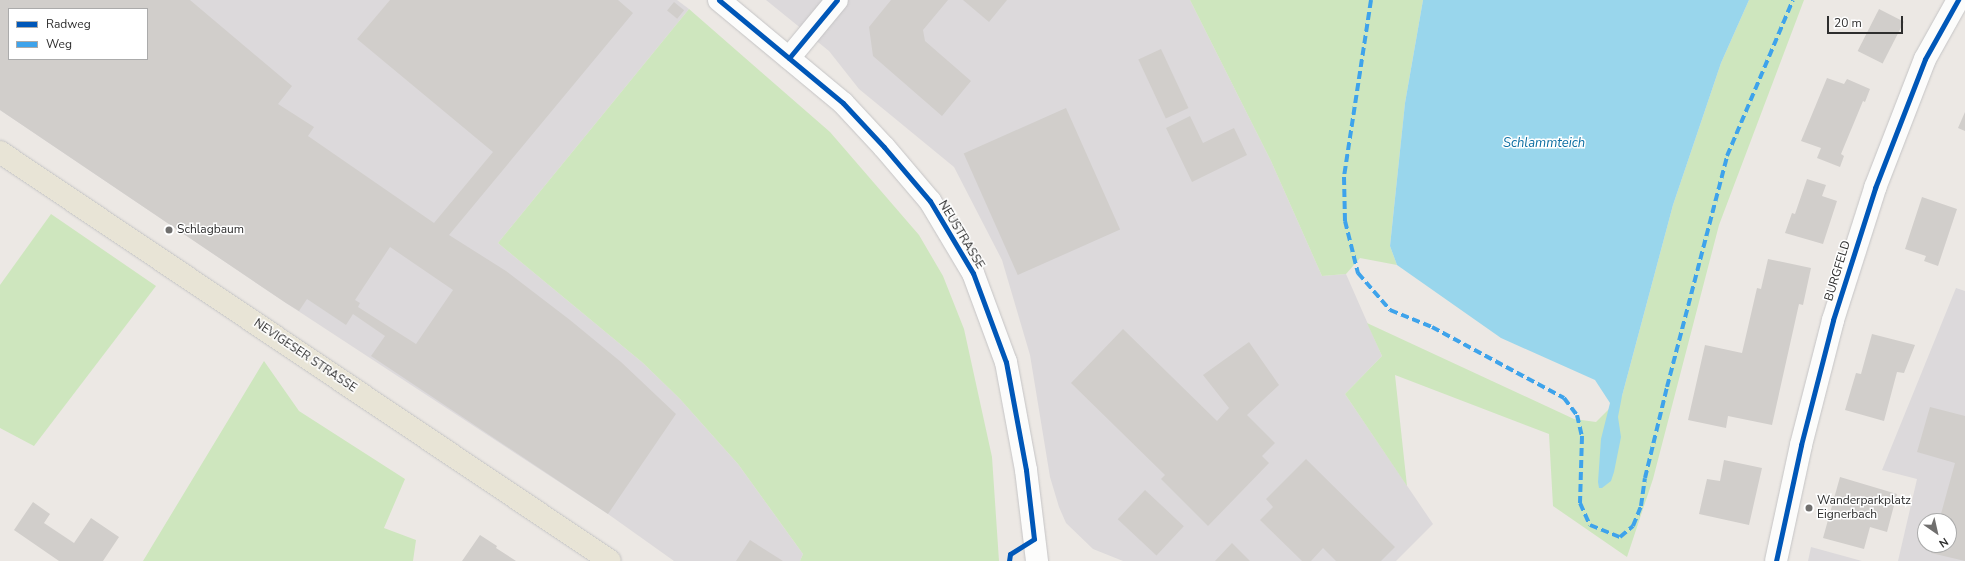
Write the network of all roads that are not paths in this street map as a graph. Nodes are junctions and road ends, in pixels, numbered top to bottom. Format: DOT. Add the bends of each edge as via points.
graph roads {
  1 [pos="719,0"];
  2 [pos="837,0"];
  3 [pos="1958,0"];
  4 [pos="789,58"];
  5 [pos="0,152"];
  6 [pos="610,561"];
  7 [pos="1037,561"];
  8 [pos="1776,561"];
  1 -- 4 [label="street, NEUSTRASSE"];
  2 -- 4 [label="street"];
  3 -- 8 [label="street, BURGFELD" via="1925,59 1875,188 1833,320 1801,445"];
  4 -- 7 [label="street, NEUSTRASSE" via="843,103 899,164 933,207 973,273 1006,362 1026,470"];
  5 -- 6 [label="main road, NEVIGESER STRASSE"];
}
